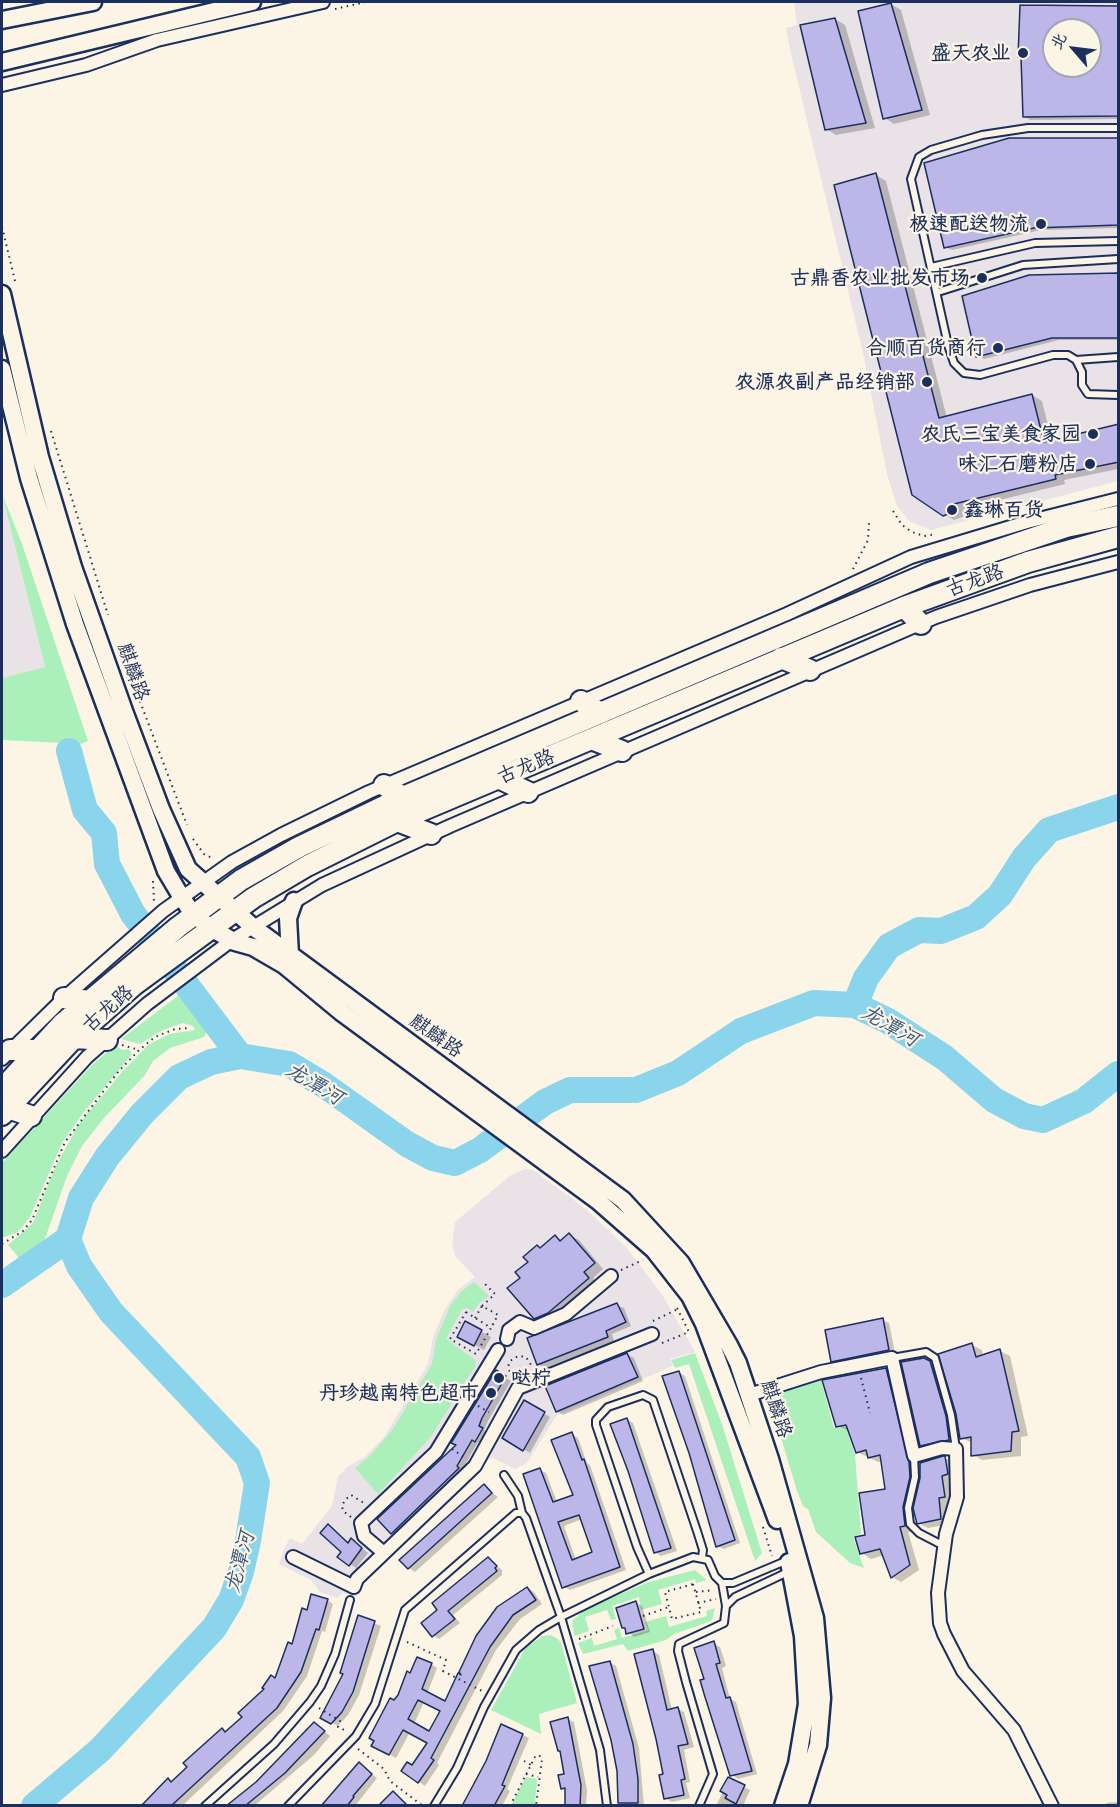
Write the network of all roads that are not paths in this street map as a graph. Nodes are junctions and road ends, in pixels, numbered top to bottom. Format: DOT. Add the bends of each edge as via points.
graph roads {
  1 [pos="93,2"];
  2 [pos="252,2"];
  3 [pos="323,2"];
  4 [pos="2,21"];
  5 [pos="2,62"];
  6 [pos="2,85"];
  7 [pos="1119,128"];
  8 [pos="1119,241"];
  9 [pos="1119,259"];
  10 [pos="930,267"];
  11 [pos="938,292"];
  12 [pos="10,294"];
  13 [pos="1119,357"];
  14 [pos="1076,360"];
  15 [pos="2,369"];
  16 [pos="1119,395"];
  17 [pos="1119,499"];
  18 [pos="1119,516"];
  19 [pos="1119,537"];
  20 [pos="1119,562"];
  21 [pos="904,607"];
  22 [pos="921,624"];
  23 [pos="781,658"];
  24 [pos="810,670"];
  25 [pos="581,701"];
  26 [pos="601,713"];
  27 [pos="591,739"];
  28 [pos="622,751"];
  29 [pos="498,778"];
  30 [pos="384,785"];
  31 [pos="528,792"];
  32 [pos="404,797"];
  33 [pos="397,821"];
  34 [pos="431,834"];
  35 [pos="201,882"];
  36 [pos="218,897"];
  37 [pos="182,898"];
  38 [pos="294,901"];
  39 [pos="234,912"];
  40 [pos="193,914"];
  41 [pos="253,927"];
  42 [pos="211,928"];
  43 [pos="232,940"];
  44 [pos="290,955"];
  45 [pos="150,962"];
  46 [pos="64,998"];
  47 [pos="90,1000"];
  48 [pos="74,1038"];
  49 [pos="114,1042"];
  50 [pos="37,1050"];
  51 [pos="6,1054"];
  52 [pos="2,1089"];
  53 [pos="4,1112"];
  54 [pos="31,1116"];
  55 [pos="2,1151"];
  56 [pos="610,1276"];
  57 [pos="652,1334"];
  58 [pos="507,1338"];
  59 [pos="498,1350"];
  60 [pos="892,1358"];
  61 [pos="749,1395"];
  62 [pos="956,1449"];
  63 [pos="914,1456"];
  64 [pos="504,1475"];
  65 [pos="522,1513"];
  66 [pos="944,1546"];
  67 [pos="384,1553"];
  68 [pos="293,1557"];
  69 [pos="702,1557"];
  70 [pos="785,1565"];
  71 [pos="650,1574"];
  72 [pos="723,1586"];
  73 [pos="350,1600"];
  74 [pos="726,1606"];
  75 [pos="561,1617"];
  76 [pos="205,1806"];
  77 [pos="288,1806"];
  78 [pos="434,1806"];
  79 [pos="607,1806"];
  80 [pos="699,1806"];
  81 [pos="783,1806"];
  82 [pos="799,1806"];
  83 [pos="1052,1806"];
  1 -- 4 [label="main road"];
  2 -- 5 [label="main road"];
  3 -- 6 [label="street" via="157,40 94,63"];
  7 -- 10 [label="lane" via="1008,130 931,150 919,157 911,179"];
  8 -- 10 [label="lane" via="1035,243"];
  9 -- 11 [label="lane" via="1023,266"];
  10 -- 11 [label="lane"];
  11 -- 14 [label="lane" via="948,345 954,363 964,373 980,375 1053,355 1068,355"];
  12 -- 35 [label="main road, 麒麟路" via="40,457 73,567 161,809 182,859"];
  13 -- 14 [label="lane"];
  14 -- 16 [label="lane" via="1088,394"];
  15 -- 37 [label="main road, 麒麟路" via="29,478 75,624 166,870"];
  17 -- 25 [label="street" via="912,557"];
  18 -- 26 [label="main road, 古龙路" via="1066,527 929,573"];
  19 -- 21 [label="main road, 古龙路" via="1028,562"];
  20 -- 22 [label="street" via="1030,585"];
  21 -- 22 [label="main road"];
  21 -- 23 [label="main road, 古龙路"];
  22 -- 24 [label="street"];
  23 -- 24 [label="main road"];
  23 -- 27 [label="main road, 古龙路"];
  24 -- 28 [label="street"];
  25 -- 26 [label="main road"];
  25 -- 30 [label="street"];
  26 -- 32 [label="main road, 古龙路"];
  27 -- 28 [label="main road"];
  27 -- 29 [label="main road, 古龙路"];
  28 -- 31 [label="street"];
  29 -- 31 [label="main road"];
  29 -- 33 [label="main road, 古龙路"];
  30 -- 32 [label="main road"];
  30 -- 35 [label="street" via="281,835"];
  31 -- 34 [label="street"];
  32 -- 36 [label="main road, 古龙路" via="299,847"];
  33 -- 34 [label="main road"];
  33 -- 39 [label="main road, 古龙路" via="307,866"];
  34 -- 38 [label="street"];
  35 -- 36 [label="main road, 麒麟路"];
  35 -- 37 [label="street"];
  36 -- 39 [label="main road, 麒麟路"];
  36 -- 40 [label="main road, 古龙路"];
  37 -- 40 [label="main road, 麒麟路"];
  37 -- 46 [label="street" via="136,933"];
  38 -- 41 [label="street"];
  38 -- 44 [label="main road" via="288,918"];
  39 -- 41 [label="main road, 麒麟路"];
  39 -- 42 [label="main road, 古龙路"];
  40 -- 42 [label="main road, 麒麟路"];
  40 -- 45 [label="main road, 古龙路" via="163,940"];
  41 -- 43 [label="street"];
  41 -- 44 [label="main road, 麒麟路"];
  42 -- 43 [label="main road, 麒麟路"];
  42 -- 45 [label="main road, 古龙路" via="186,946"];
  43 -- 49 [label="street" via="166,990"];
  43 -- 70 [label="main road, 麒麟路" via="284,965 341,1012 598,1201 654,1250 690,1296 721,1366 782,1533"];
  44 -- 61 [label="main road, 麒麟路" via="623,1200 670,1249 710,1309 738,1363"];
  45 -- 47 [label="main road, 古龙路"];
  45 -- 48 [label="main road, 古龙路"];
  46 -- 47 [label="main road"];
  46 -- 51 [label="street"];
  47 -- 50 [label="main road, 古龙路"];
  48 -- 49 [label="main road"];
  48 -- 53 [label="main road, 古龙路"];
  49 -- 54 [label="street"];
  50 -- 51 [label="main road"];
  50 -- 52 [label="main road, 古龙路"];
  53 -- 54 [label="main road"];
  54 -- 55 [label="street"];
  56 -- 58 [label="street" via="566,1314 534,1328 520,1322 509,1330"];
  57 -- 67 [label="street" via="518,1388 475,1466"];
  59 -- 67 [label="street" via="443,1442 361,1523 364,1536"];
  60 -- 61 [label="street" via="821,1372"];
  60 -- 62 [label="lane" via="926,1352 935,1358"];
  60 -- 63 [label="street"];
  61 -- 82 [label="main road, 麒麟路" via="799,1556 818,1637 822,1698 818,1744"];
  62 -- 63 [label="street" via="942,1448"];
  62 -- 66 [label="street" via="957,1497"];
  63 -- 66 [label="lane" via="910,1524"];
  64 -- 65 [label="lane" via="518,1496"];
  65 -- 75 [label="lane"];
  65 -- 77 [label="lane" via="507,1519 411,1602 400,1619 375,1704 356,1736"];
  66 -- 83 [label="street" via="938,1593 944,1634 963,1671 1014,1730"];
  67 -- 68 [label="street" via="357,1579 354,1587"];
  69 -- 71 [label="lane"];
  69 -- 71 [label="lane" via="703,1550 653,1400 643,1395 608,1407 596,1419 596,1425"];
  69 -- 72 [label="lane" via="708,1560"];
  70 -- 72 [label="lane"];
  70 -- 74 [label="lane"];
  70 -- 81 [label="main road, 麒麟路" via="805,1647 807,1704 797,1764"];
  71 -- 75 [label="lane"];
  72 -- 74 [label="lane"];
  73 -- 76 [label="lane" via="334,1654 310,1702 274,1744"];
  74 -- 80 [label="lane" via="724,1623 679,1644 683,1672 714,1774"];
  75 -- 78 [label="lane" via="516,1650"];
  75 -- 79 [label="lane" via="600,1750"];
}
